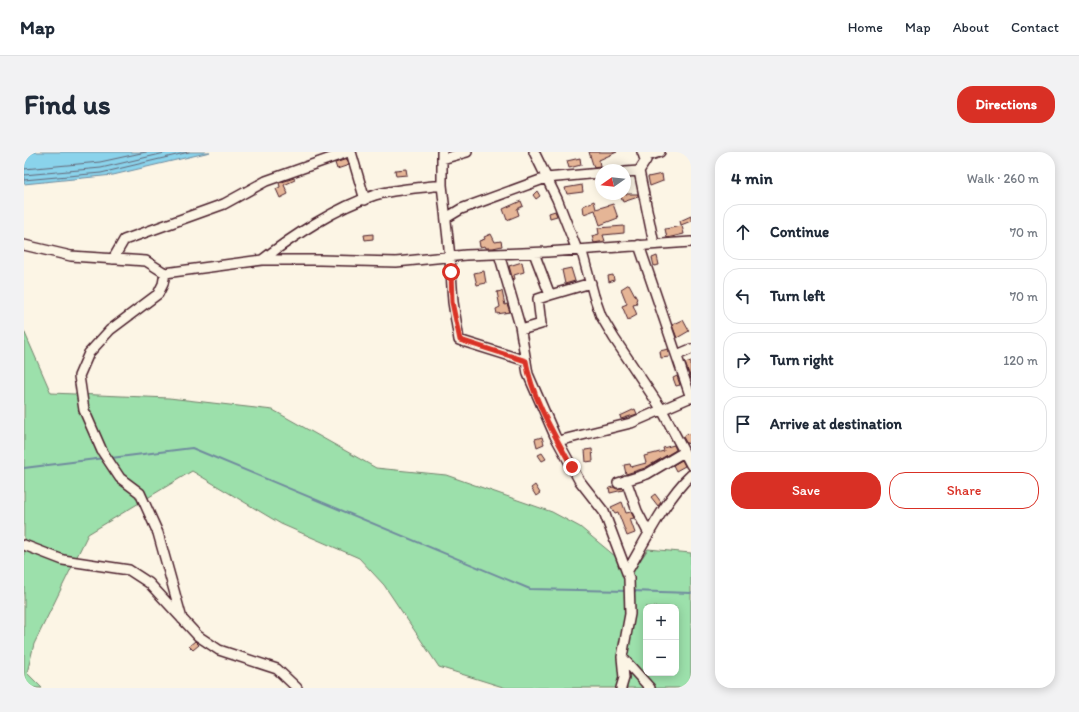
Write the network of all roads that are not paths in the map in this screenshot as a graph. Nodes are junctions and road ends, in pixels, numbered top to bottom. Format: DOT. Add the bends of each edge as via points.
graph roads {
  1 [pos="350,152"];
  2 [pos="467,152"];
  3 [pos="534,152"];
  4 [pos="660,152"];
  5 [pos="643,154"];
  6 [pos="442,156"];
  7 [pos="639,171"];
  8 [pos="631,172"];
  9 [pos="595,174"];
  10 [pos="546,178"];
  11 [pos="442,185"];
  12 [pos="364,200"];
  13 [pos="446,218"];
  14 [pos="691,242"];
  15 [pos="654,244"];
  16 [pos="24,245"];
  17 [pos="639,245"];
  18 [pos="578,250"];
  19 [pos="534,253"];
  20 [pos="499,254"];
  21 [pos="450,257"];
  22 [pos="113,259"];
  23 [pos="262,260"];
  24 [pos="165,273"];
  25 [pos="591,283"];
  26 [pos="550,295"];
  27 [pos="521,330"];
  28 [pos="691,349"];
  29 [pos="677,355"];
  30 [pos="526,361"];
  31 [pos="691,398"];
  32 [pos="662,410"];
  33 [pos="558,441"];
  34 [pos="689,458"];
  35 [pos="691,475"];
  36 [pos="649,534"];
  37 [pos="24,545"];
  38 [pos="627,572"];
  39 [pos="182,619"];
  40 [pos="622,657"];
  41 [pos="296,688"];
  42 [pos="621,688"];
  43 [pos="650,688"];
  1 -- 12 [label="street"];
  1 -- 22 [label="street" via="266,181 224,204 124,240"];
  2 -- 6 [label="street"];
  3 -- 10 [label="street"];
  4 -- 5 [label="street"];
  5 -- 7 [label="street" via="646,160"];
  6 -- 11 [label="street"];
  7 -- 8 [label="street"];
  7 -- 15 [label="street"];
  9 -- 10 [label="street"];
  10 -- 13 [label="street" via="461,209"];
  10 -- 18 [label="street"];
  11 -- 12 [label="street" via="376,195"];
  11 -- 13 [label="street"];
  12 -- 23 [label="street" via="303,231"];
  13 -- 21 [label="street"];
  14 -- 15 [label="street"];
  15 -- 17 [label="street"];
  16 -- 22 [label="street" via="72,256"];
  17 -- 18 [label="street"];
  17 -- 29 [label="street"];
  18 -- 19 [label="street"];
  18 -- 25 [label="street" via="582,252"];
  19 -- 20 [label="street"];
  19 -- 26 [label="street"];
  20 -- 21 [label="street"];
  20 -- 27 [label="street"];
  21 -- 23 [label="street" via="396,262"];
  21 -- 30 [label="street" via="452,302 460,340"];
  22 -- 24 [label="street" via="146,262"];
  23 -- 24 [label="street"];
  24 -- 39 [label="street" via="158,294 110,330 89,353 79,376 84,410 102,451 120,478 140,493 158,533"];
  25 -- 26 [label="street"];
  25 -- 32 [label="street" via="601,316"];
  26 -- 27 [label="street" via="538,299 541,324"];
  27 -- 30 [label="street"];
  28 -- 29 [label="street"];
  29 -- 31 [label="street"];
  30 -- 33 [label="street" via="528,374"];
  31 -- 32 [label="street"];
  32 -- 33 [label="street" via="631,423"];
  32 -- 34 [label="street"];
  33 -- 38 [label="street" via="579,480 604,512"];
  34 -- 36 [label="street" via="622,481"];
  35 -- 36 [label="street"];
  36 -- 38 [label="street"];
  37 -- 39 [label="street" via="63,560 129,570 149,583"];
  38 -- 40 [label="street" via="630,614"];
  39 -- 41 [label="street" via="198,636 219,650 277,669"];
  40 -- 42 [label="street" via="624,678"];
  40 -- 43 [label="street"];
}
